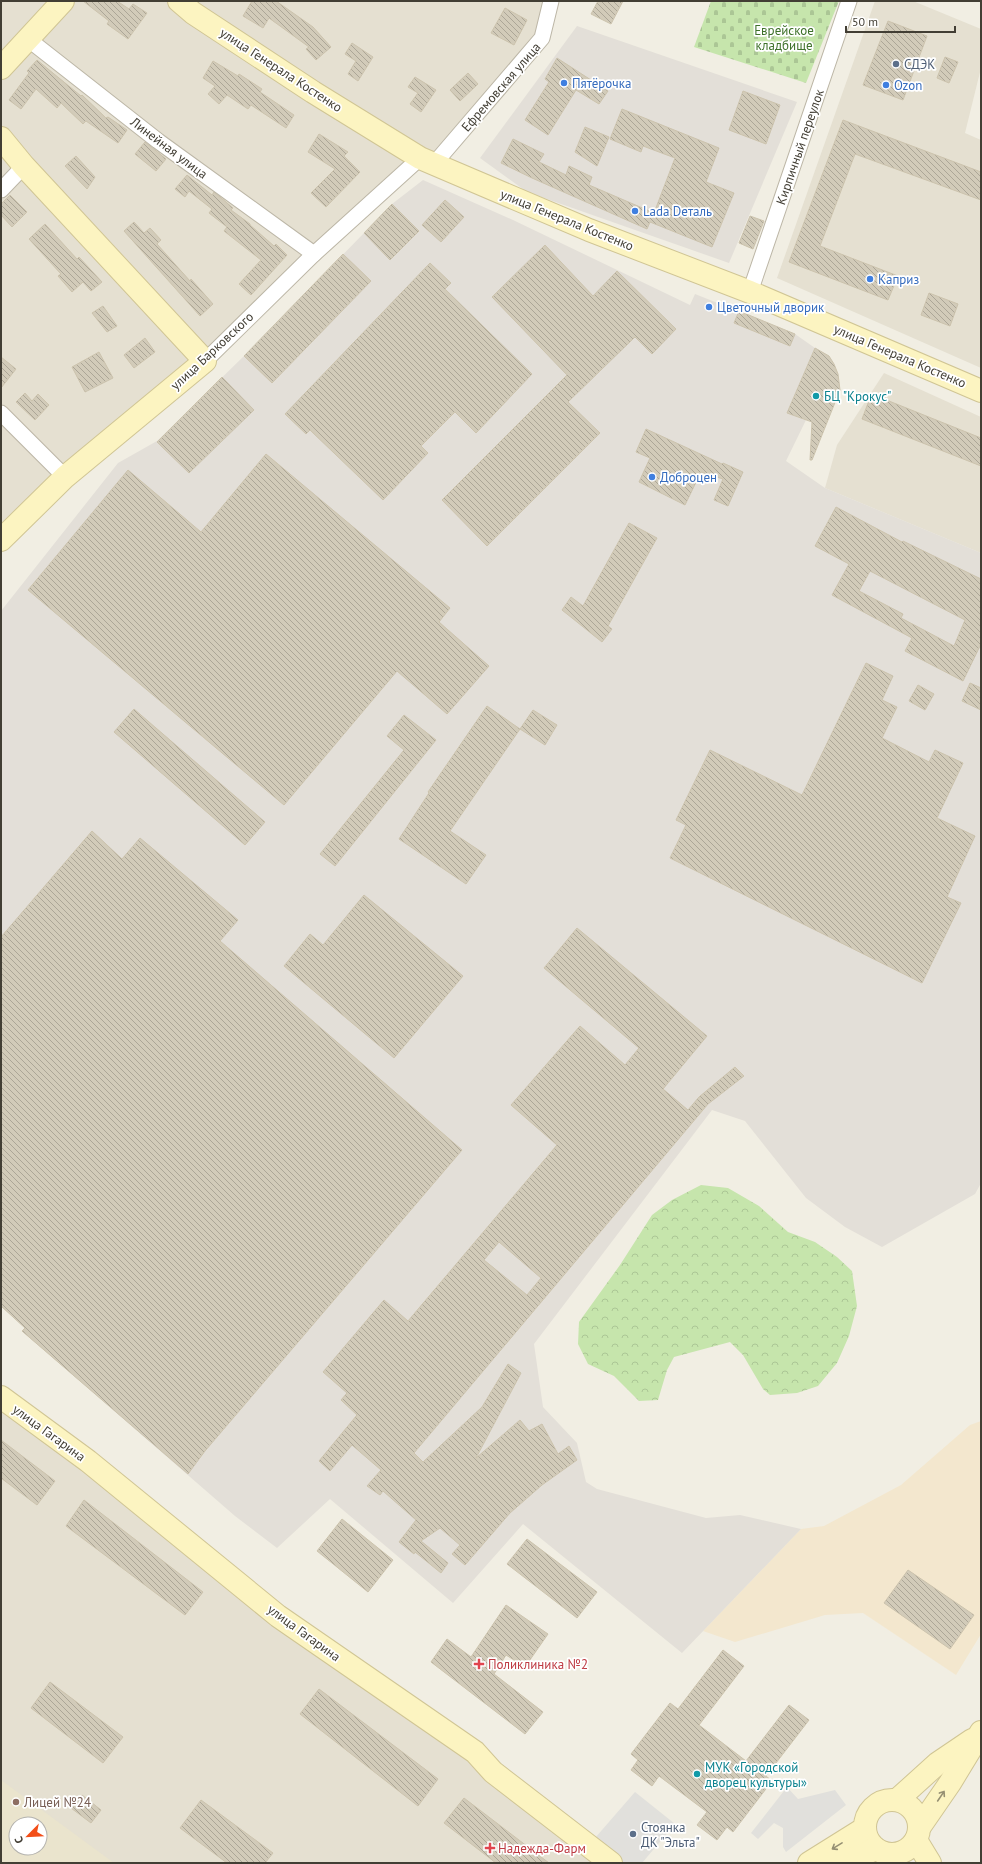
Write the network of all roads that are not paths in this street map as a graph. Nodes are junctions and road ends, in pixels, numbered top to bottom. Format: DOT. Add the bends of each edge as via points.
graph roads {
  1 [pos="63,1"];
  2 [pos="179,1"];
  3 [pos="551,1"];
  4 [pos="849,1"];
  5 [pos="28,39"];
  6 [pos="1,68"];
  7 [pos="1,138"];
  8 [pos="427,161"];
  9 [pos="24,166"];
  10 [pos="1,190"];
  11 [pos="314,254"];
  12 [pos="750,292"];
  13 [pos="205,361"];
  14 [pos="981,391"];
  15 [pos="1,413"];
  16 [pos="65,477"];
  17 [pos="1,540"];
  18 [pos="1,1397"];
  19 [pos="979,1734"];
  20 [pos="897,1800"];
  21 [pos="865,1828"];
  22 [pos="913,1846"];
  23 [pos="876,1849"];
  24 [pos="611,1863"];
  25 [pos="809,1863"];
  26 [pos="842,1863"];
  27 [pos="930,1863"];
  1 -- 5 [label="street"];
  2 -- 8 [label="street, улица Генерала Костенко" via="193,13 314,92"];
  3 -- 8 [label="street, Ефремовская улица" via="542,38"];
  4 -- 12 [label="street, Кирпичный переулок"];
  5 -- 6 [label="street"];
  5 -- 11 [label="street, Линейная улица" via="158,141"];
  7 -- 9 [label="street"];
  8 -- 11 [label="street, улица Барковского"];
  8 -- 12 [label="street, улица Генерала Костенко" via="589,230"];
  9 -- 10 [label="street"];
  9 -- 13 [label="street"];
  11 -- 13 [label="street, улица Барковского"];
  12 -- 14 [label="street, улица Генерала Костенко"];
  13 -- 16 [label="street, улица Барковского"];
  15 -- 16 [label="street"];
  16 -- 17 [label="street, улица Барковского"];
  18 -- 24 [label="street, улица Гагарина" via="88,1461 278,1616 475,1752 492,1772"];
  19 -- 20 [label="street" via="938,1763"];
  22 -- 19 [label="street, one-way"];
  20 -- 21 [label="street" via="887,1800 878,1804 868,1814"];
  20 -- 22 [label="street" via="909,1806 917,1816"];
  21 -- 23 [label="street" via="870,1843"];
  21 -- 25 [label="street, one-way"];
  22 -- 23 [label="street" via="888,1854"];
  22 -- 27 [label="street"];
  23 -- 26 [label="street"];
}
